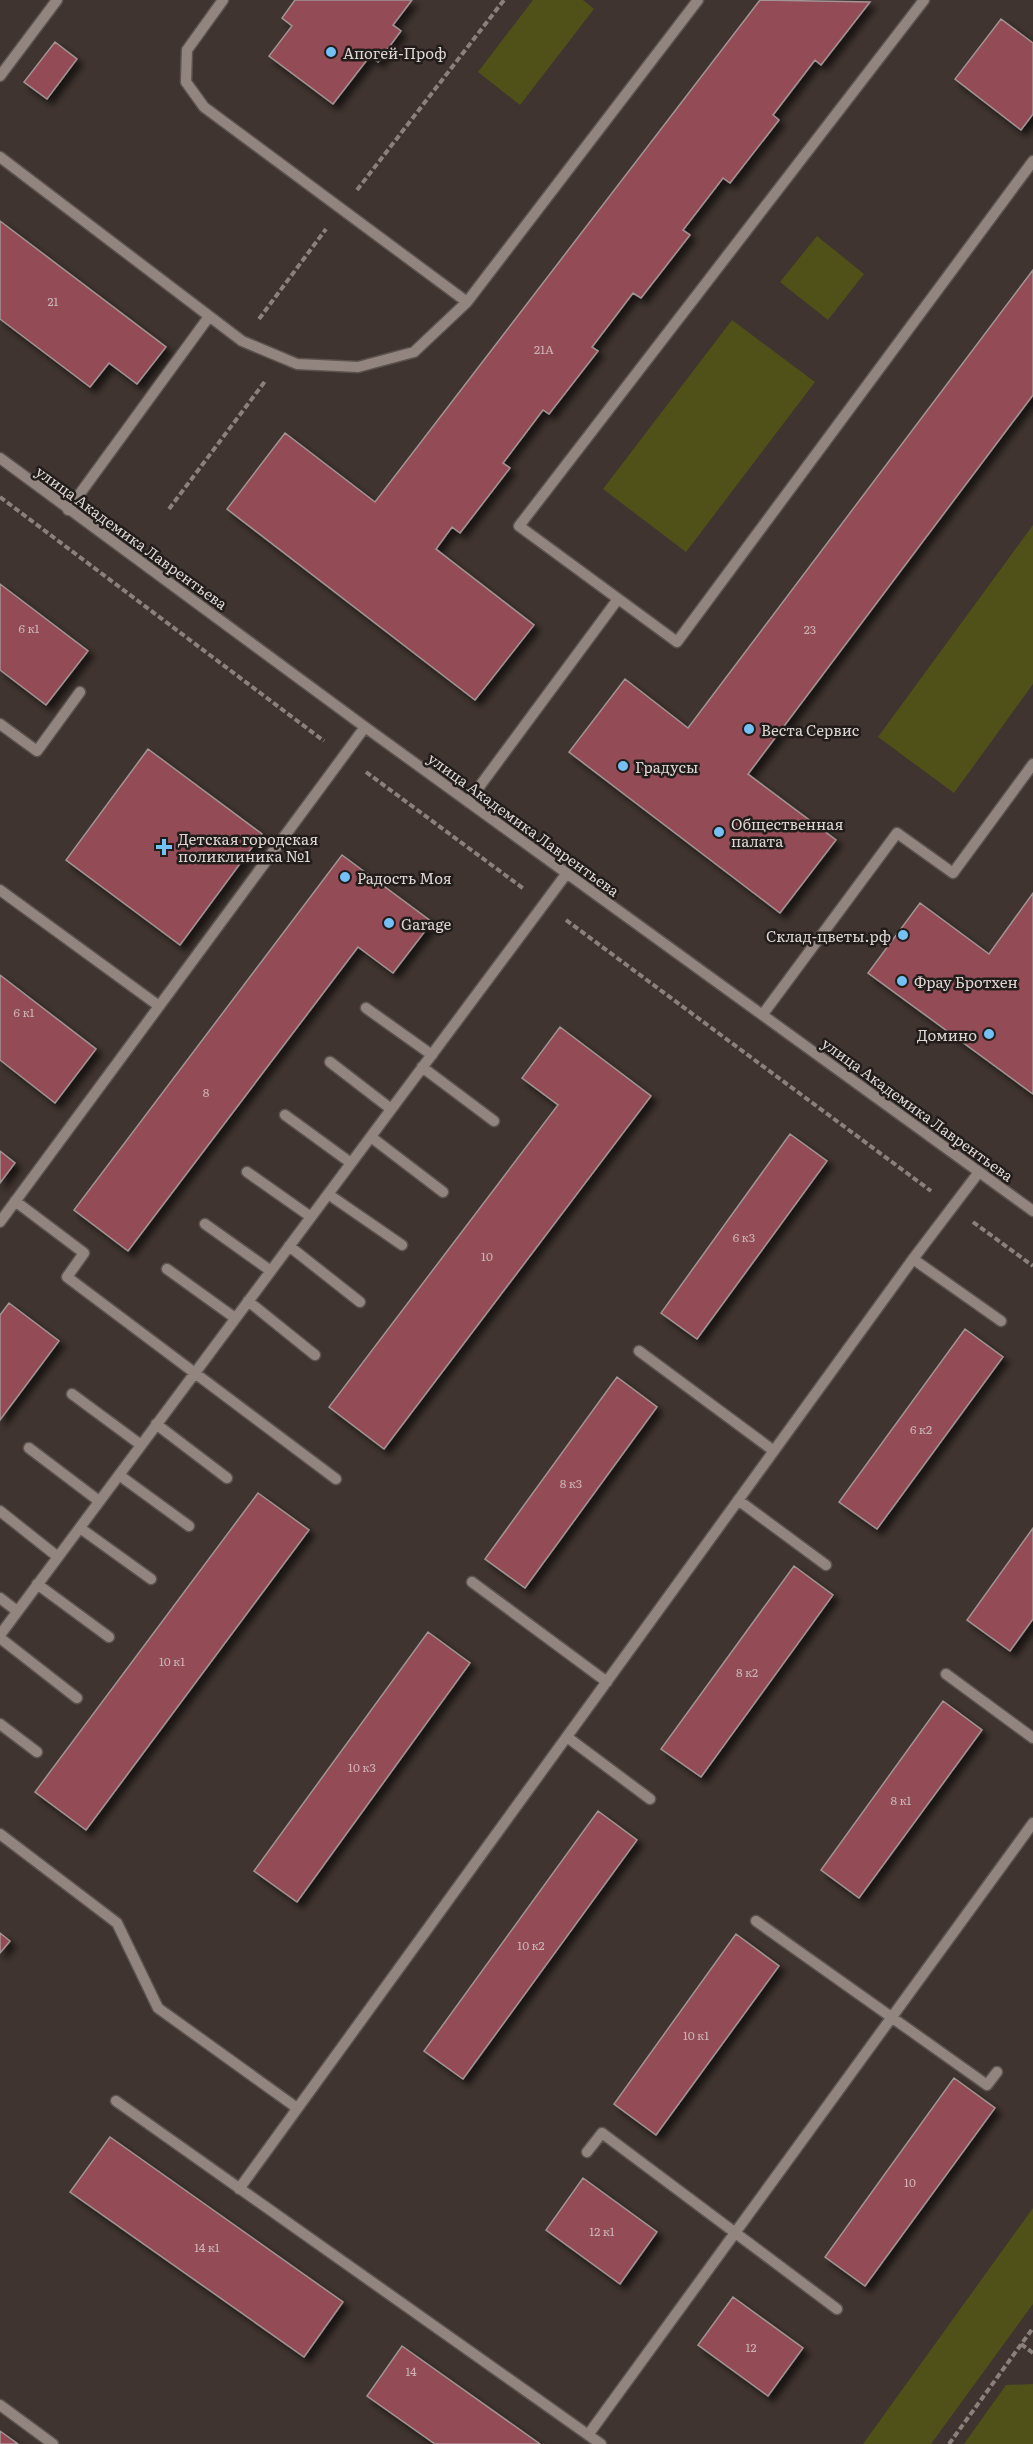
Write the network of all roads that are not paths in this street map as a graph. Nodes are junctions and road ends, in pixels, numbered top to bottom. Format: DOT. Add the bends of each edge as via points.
graph roads {
  1 [pos="57,0"];
  2 [pos="223,0"];
  3 [pos="698,0"];
  4 [pos="924,0"];
  5 [pos="0,76"];
  6 [pos="0,157"];
  7 [pos="1033,161"];
  8 [pos="466,302"];
  9 [pos="208,318"];
  10 [pos="0,458"];
  11 [pos="68,510"];
  12 [pos="618,599"];
  13 [pos="80,692"];
  14 [pos="0,724"];
  15 [pos="365,727"];
  16 [pos="1033,764"];
  17 [pos="468,802"];
  18 [pos="567,873"];
  19 [pos="0,890"];
  20 [pos="159,1006"];
  21 [pos="366,1008"];
  22 [pos="763,1014"];
  23 [pos="432,1055"];
  24 [pos="330,1062"];
  25 [pos="422,1067"];
  26 [pos="391,1109"];
  27 [pos="285,1115"];
  28 [pos="494,1121"];
  29 [pos="371,1137"];
  30 [pos="351,1163"];
  31 [pos="247,1172"];
  32 [pos="980,1172"];
  33 [pos="443,1192"];
  34 [pos="328,1194"];
  35 [pos="15,1201"];
  36 [pos="1033,1211"];
  37 [pos="311,1217"];
  38 [pos="0,1222"];
  39 [pos="205,1224"];
  40 [pos="402,1245"];
  41 [pos="289,1246"];
  42 [pos="913,1259"];
  43 [pos="167,1269"];
  44 [pos="271,1271"];
  45 [pos="248,1301"];
  46 [pos="360,1302"];
  47 [pos="235,1318"];
  48 [pos="1001,1321"];
  49 [pos="639,1351"];
  50 [pos="315,1356"];
  51 [pos="194,1374"];
  52 [pos="72,1394"];
  53 [pos="156,1424"];
  54 [pos="141,1445"];
  55 [pos="29,1448"];
  56 [pos="774,1451"];
  57 [pos="119,1475"];
  58 [pos="227,1478"];
  59 [pos="336,1479"];
  60 [pos="738,1500"];
  61 [pos="99,1501"];
  62 [pos="0,1510"];
  63 [pos="189,1526"];
  64 [pos="80,1528"];
  65 [pos="58,1557"];
  66 [pos="826,1565"];
  67 [pos="151,1579"];
  68 [pos="472,1582"];
  69 [pos="37,1584"];
  70 [pos="0,1598"];
  71 [pos="17,1611"];
  72 [pos="0,1636"];
  73 [pos="109,1637"];
  74 [pos="946,1674"];
  75 [pos="607,1682"];
  76 [pos="77,1698"];
  77 [pos="0,1724"];
  78 [pos="567,1737"];
  79 [pos="1033,1738"];
  80 [pos="37,1752"];
  81 [pos="650,1798"];
  82 [pos="1033,1823"];
  83 [pos="0,1834"];
  84 [pos="756,1922"];
  85 [pos="892,2017"];
  86 [pos="997,2072"];
  87 [pos="116,2101"];
  88 [pos="297,2108"];
  89 [pos="587,2152"];
  90 [pos="239,2188"];
  91 [pos="736,2232"];
  92 [pos="837,2309"];
  93 [pos="0,2405"];
  94 [pos="588,2435"];
  95 [pos="53,2444"];
  96 [pos="601,2444"];
  1 -- 5 [label="street"];
  2 -- 8 [label="street" via="187,50 186,82 204,107"];
  3 -- 8 [label="street"];
  4 -- 12 [label="street" via="519,526"];
  6 -- 9 [label="street"];
  7 -- 12 [label="street" via="677,642"];
  8 -- 9 [label="street" via="414,352 358,367 297,364 242,341"];
  9 -- 11 [label="street"];
  10 -- 11 [label="street, улица Академика Лаврентьева"];
  11 -- 15 [label="street, улица Академика Лаврентьева"];
  12 -- 17 [label="street"];
  13 -- 14 [label="street" via="37,751"];
  15 -- 17 [label="street, улица Академика Лаврентьева"];
  15 -- 20 [label="street"];
  16 -- 22 [label="street" via="952,873 897,833"];
  17 -- 18 [label="street, улица Академика Лаврентьева"];
  18 -- 22 [label="street, улица Академика Лаврентьева"];
  18 -- 23 [label="street"];
  19 -- 20 [label="street"];
  20 -- 35 [label="street"];
  21 -- 23 [label="street"];
  22 -- 32 [label="street, улица Академика Лаврентьева"];
  23 -- 25 [label="street"];
  24 -- 26 [label="street"];
  25 -- 26 [label="street"];
  25 -- 28 [label="street"];
  26 -- 29 [label="street"];
  27 -- 30 [label="street"];
  29 -- 30 [label="street"];
  29 -- 33 [label="street"];
  30 -- 34 [label="street"];
  31 -- 37 [label="street"];
  32 -- 36 [label="street, улица Академика Лаврентьева"];
  32 -- 42 [label="street"];
  34 -- 37 [label="street"];
  34 -- 40 [label="street"];
  35 -- 38 [label="street"];
  35 -- 51 [label="street" via="84,1253 67,1277"];
  37 -- 41 [label="street"];
  39 -- 44 [label="street"];
  41 -- 44 [label="street"];
  41 -- 46 [label="street"];
  42 -- 48 [label="street"];
  42 -- 56 [label="street"];
  43 -- 47 [label="street"];
  44 -- 45 [label="street"];
  45 -- 47 [label="street"];
  45 -- 50 [label="street"];
  47 -- 51 [label="street"];
  49 -- 56 [label="street"];
  51 -- 53 [label="street"];
  51 -- 59 [label="street"];
  52 -- 54 [label="street"];
  53 -- 54 [label="street"];
  53 -- 58 [label="street"];
  54 -- 57 [label="street"];
  55 -- 61 [label="street"];
  56 -- 60 [label="street"];
  57 -- 61 [label="street"];
  57 -- 63 [label="street"];
  60 -- 66 [label="street"];
  60 -- 75 [label="street"];
  61 -- 64 [label="street"];
  62 -- 65 [label="street"];
  64 -- 65 [label="street"];
  64 -- 67 [label="street"];
  65 -- 69 [label="street"];
  68 -- 75 [label="street"];
  69 -- 71 [label="street"];
  69 -- 73 [label="street"];
  70 -- 71 [label="street"];
  71 -- 72 [label="street"];
  72 -- 76 [label="street"];
  74 -- 79 [label="street"];
  75 -- 78 [label="street"];
  77 -- 80 [label="street"];
  78 -- 81 [label="street"];
  78 -- 88 [label="street"];
  82 -- 85 [label="street"];
  83 -- 88 [label="street" via="117,1923 158,2008"];
  84 -- 85 [label="street"];
  85 -- 86 [label="street" via="987,2085"];
  85 -- 91 [label="street"];
  87 -- 90 [label="street"];
  88 -- 90 [label="street"];
  89 -- 91 [label="street" via="602,2133"];
  90 -- 94 [label="street"];
  91 -- 92 [label="street"];
  91 -- 94 [label="street"];
  93 -- 95 [label="street"];
  94 -- 96 [label="street"];
}
